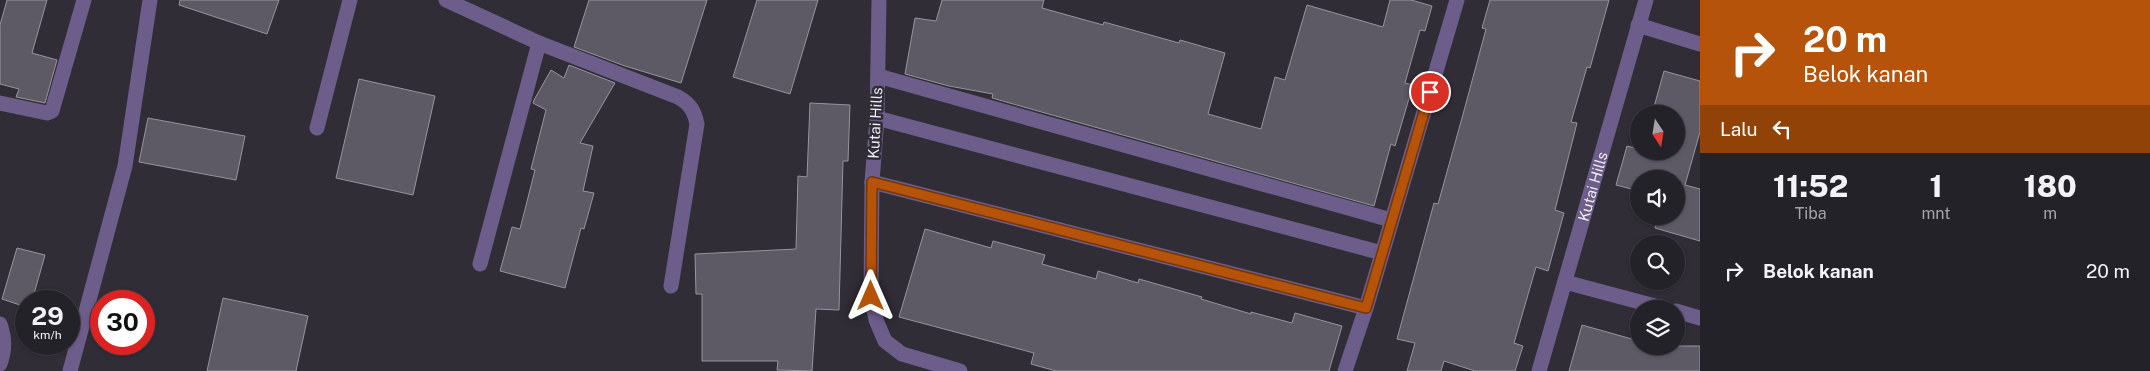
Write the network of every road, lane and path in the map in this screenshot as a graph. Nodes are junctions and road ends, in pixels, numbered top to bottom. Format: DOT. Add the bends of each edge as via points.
graph roads {
  1 [pos="84,0"];
  2 [pos="150,0"];
  3 [pos="350,0"];
  4 [pos="446,0"];
  5 [pos="879,0"];
  6 [pos="1457,0"];
  7 [pos="1646,0"];
  8 [pos="1638,25"];
  9 [pos="539,43"];
  10 [pos="1700,44"];
  11 [pos="878,76"];
  12 [pos="0,103"];
  13 [pos="877,118"];
  14 [pos="318,128"];
  15 [pos="872,182"];
  16 [pos="1392,220"];
  17 [pos="1382,253"];
  18 [pos="480,264"];
  19 [pos="1565,282"];
  20 [pos="671,286"];
  21 [pos="1632,300"];
  22 [pos="1366,308"];
  23 [pos="1685,314"];
  24 [pos="1700,318"];
  25 [pos="0,324"];
  26 [pos="0,364"];
  27 [pos="70,371"];
  28 [pos="960,371"];
  29 [pos="1345,371"];
  30 [pos="1539,371"];
  1 -- 12 [label="street" via="52,111 47,113"];
  2 -- 27 [label="street" via="125,166"];
  3 -- 14 [label="street"];
  4 -- 9 [label="street"];
  5 -- 11 [label="street, Kutai Hills"];
  6 -- 16 [label="street"];
  7 -- 8 [label="street, Kutai Hills"];
  8 -- 10 [label="street"];
  8 -- 19 [label="street, Kutai Hills"];
  9 -- 18 [label="street"];
  9 -- 20 [label="street" via="678,97 689,103 695,112 697,124"];
  11 -- 13 [label="street, Kutai Hills"];
  11 -- 16 [label="street"];
  13 -- 15 [label="street, Kutai Hills"];
  13 -- 17 [label="street"];
  15 -- 22 [label="street"];
  15 -- 28 [label="street, Kutai Hills" via="871,296 885,341 902,354"];
  16 -- 17 [label="street"];
  17 -- 22 [label="street"];
  19 -- 21 [label="street"];
  19 -- 30 [label="street, Kutai Hills"];
  22 -- 29 [label="street"];
  23 -- 24 [label="street"];
  25 -- 26 [label="street" via="5,349"];
}
